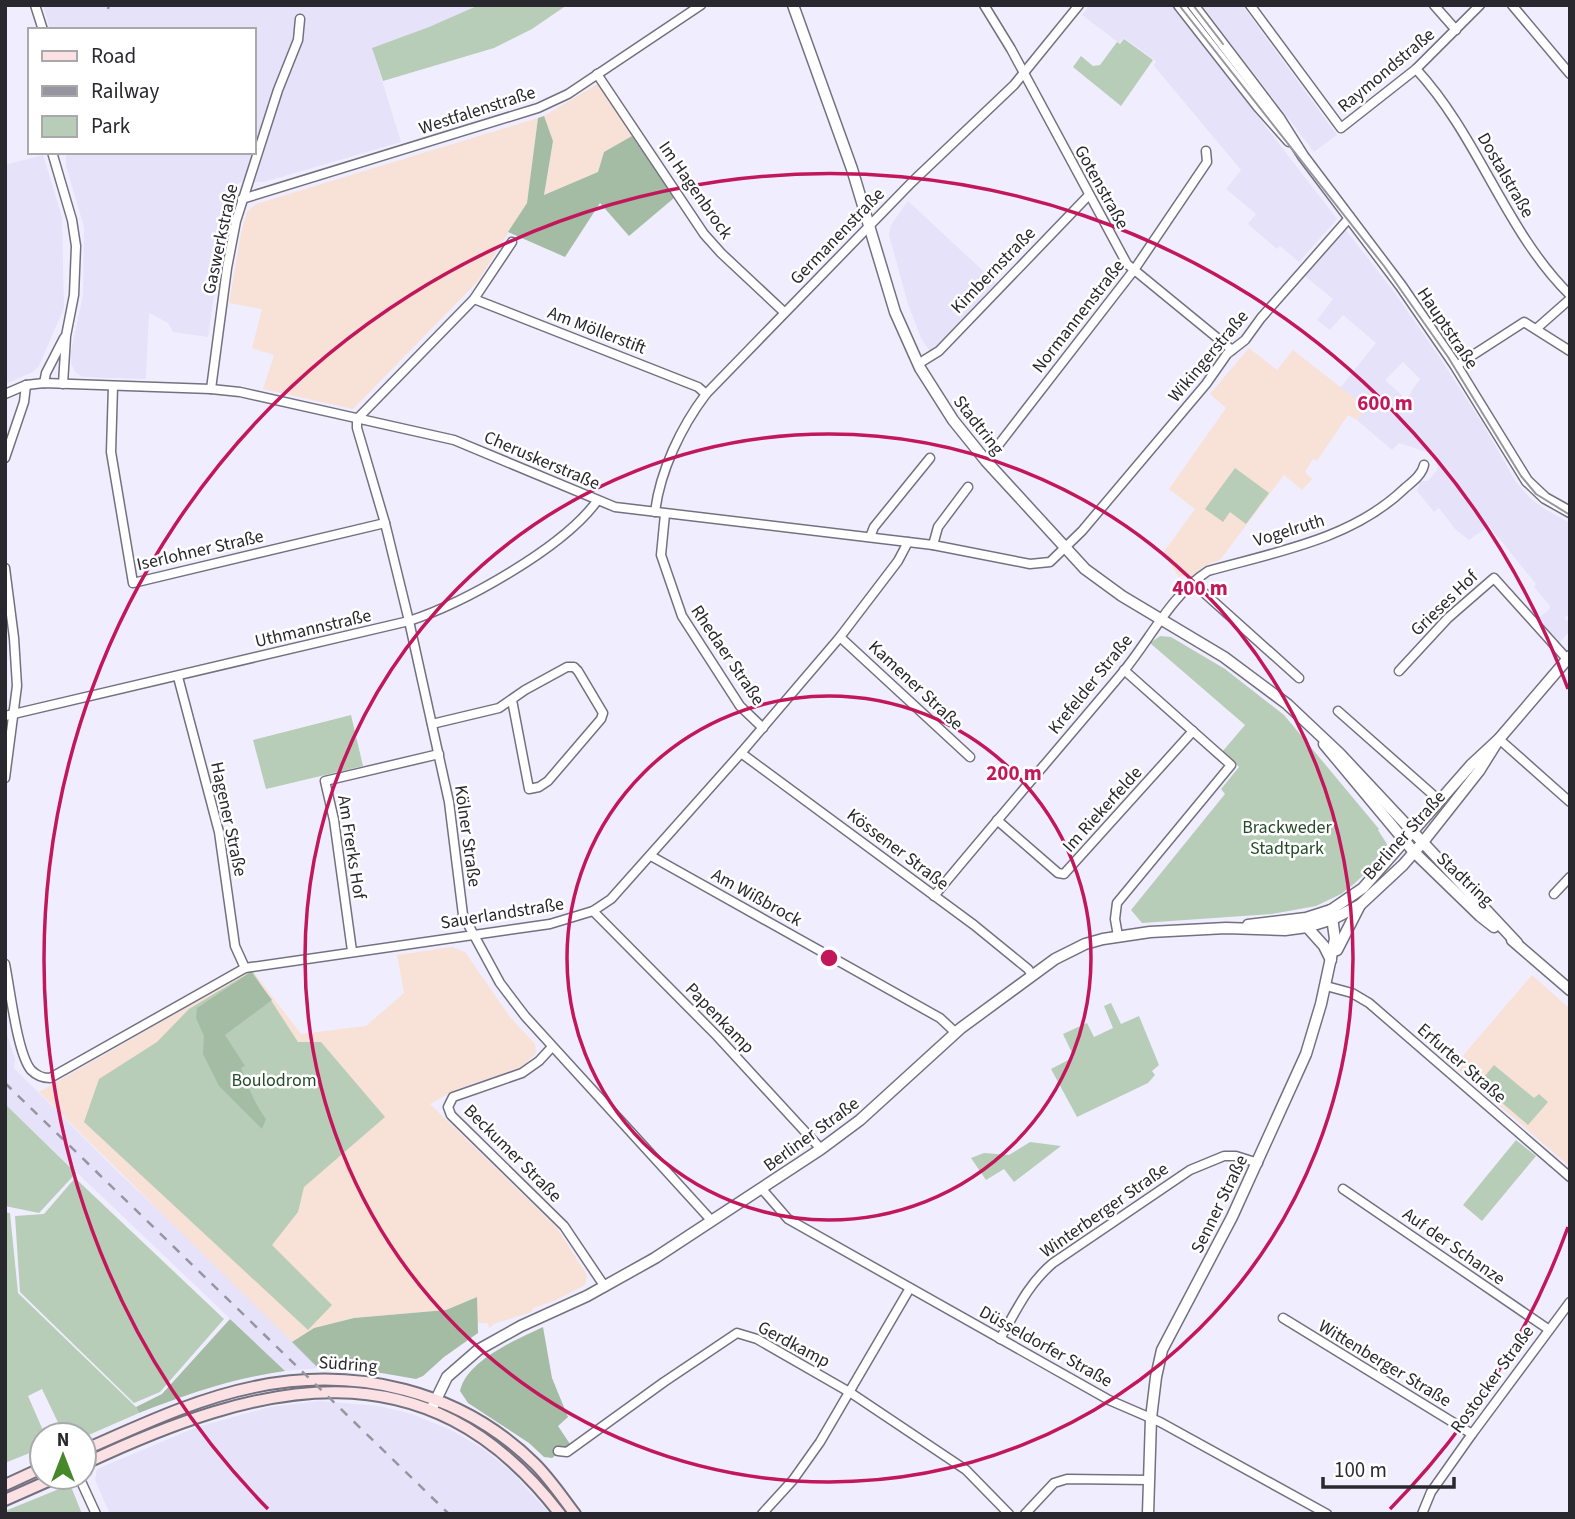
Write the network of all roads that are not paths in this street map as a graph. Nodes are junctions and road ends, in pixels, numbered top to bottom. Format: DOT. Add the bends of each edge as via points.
graph roads {
  1 [pos="35,5"];
  2 [pos="701,5"];
  3 [pos="793,5"];
  4 [pos="984,5"];
  5 [pos="1079,5"];
  6 [pos="1179,5"];
  7 [pos="1193,5"];
  8 [pos="1250,5"];
  9 [pos="1434,5"];
  10 [pos="1480,5"];
  11 [pos="1512,5"];
  12 [pos="300,19"];
  13 [pos="42,28"];
  14 [pos="1456,30"];
  15 [pos="1416,69"];
  16 [pos="597,74"];
  17 [pos="1023,74"];
  18 [pos="1570,74"];
  19 [pos="1206,151"];
  20 [pos="53,154"];
  21 [pos="1303,156"];
  22 [pos="1088,195"];
  23 [pos="242,200"];
  24 [pos="1350,217"];
  25 [pos="870,227"];
  26 [pos="512,242"];
  27 [pos="1134,270"];
  28 [pos="1570,297"];
  29 [pos="474,299"];
  30 [pos="784,312"];
  31 [pos="1536,329"];
  32 [pos="66,336"];
  33 [pos="1232,350"];
  34 [pos="1570,351"];
  35 [pos="918,364"];
  36 [pos="1456,366"];
  37 [pos="44,383"];
  38 [pos="63,384"];
  39 [pos="26,385"];
  40 [pos="113,386"];
  41 [pos="211,389"];
  42 [pos="5,394"];
  43 [pos="706,394"];
  44 [pos="358,419"];
  45 [pos="5,458"];
  46 [pos="930,458"];
  47 [pos="986,461"];
  48 [pos="1424,464"];
  49 [pos="968,487"];
  50 [pos="597,501"];
  51 [pos="655,512"];
  52 [pos="1570,512"];
  53 [pos="665,513"];
  54 [pos="385,523"];
  55 [pos="870,537"];
  56 [pos="908,542"];
  57 [pos="933,545"];
  58 [pos="1065,549"];
  59 [pos="5,568"];
  60 [pos="1192,582"];
  61 [pos="1160,619"];
  62 [pos="409,621"];
  63 [pos="840,637"];
  64 [pos="1568,658"];
  65 [pos="1124,670"];
  66 [pos="1399,671"];
  67 [pos="178,677"];
  68 [pos="1299,678"];
  69 [pos="512,700"];
  70 [pos="1338,711"];
  71 [pos="10,716"];
  72 [pos="432,724"];
  73 [pos="763,728"];
  74 [pos="1194,732"];
  75 [pos="1317,735"];
  76 [pos="1499,739"];
  77 [pos="741,753"];
  78 [pos="439,754"];
  79 [pos="970,757"];
  80 [pos="5,778"];
  81 [pos="1440,801"];
  82 [pos="1570,802"];
  83 [pos="997,820"];
  84 [pos="1413,831"];
  85 [pos="1404,841"];
  86 [pos="1423,842"];
  87 [pos="1413,852"];
  88 [pos="651,856"];
  89 [pos="1570,877"];
  90 [pos="1555,894"];
  91 [pos="934,896"];
  92 [pos="1360,905"];
  93 [pos="593,911"];
  94 [pos="1332,915"];
  95 [pos="1307,927"];
  96 [pos="1226,928"];
  97 [pos="472,934"];
  98 [pos="1118,936"];
  99 [pos="1517,943"];
  100 [pos="352,951"];
  101 [pos="1331,960"];
  102 [pos="5,964"];
  103 [pos="245,968"];
  104 [pos="1032,975"];
  105 [pos="1326,986"];
  106 [pos="1570,990"];
  107 [pos="956,1033"];
  108 [pos="552,1047"];
  109 [pos="821,1149"];
  110 [pos="1258,1163"];
  111 [pos="1570,1177"];
  112 [pos="762,1189"];
  113 [pos="1343,1189"];
  114 [pos="711,1220"];
  115 [pos="605,1287"];
  116 [pos="910,1288"];
  117 [pos="1570,1302"];
  118 [pos="1283,1318"];
  119 [pos="1548,1329"];
  120 [pos="1000,1339"];
  121 [pos="851,1393"];
  122 [pos="433,1404"];
  123 [pos="1151,1418"];
  124 [pos="1472,1434"];
  125 [pos="98,1444"];
  126 [pos="558,1451"];
  127 [pos="98,1459"];
  128 [pos="28,1474"];
  129 [pos="1149,1480"];
  130 [pos="5,1485"];
  131 [pos="28,1490"];
  132 [pos="85,1491"];
  133 [pos="5,1500"];
  134 [pos="96,1514"];
  135 [pos="560,1514"];
  136 [pos="575,1514"];
  137 [pos="762,1514"];
  138 [pos="1009,1514"];
  139 [pos="1026,1514"];
  140 [pos="1148,1514"];
  141 [pos="1327,1514"];
  142 [pos="1422,1514"];
  1 -- 13 [label="street"];
  2 -- 16 [label="street, Westfalenstraße"];
  3 -- 25 [label="street, Stadtring"];
  4 -- 17 [label="street, Gotenstraße"];
  5 -- 17 [label="street, Germanenstraße"];
  6 -- 21 [label="street, Hauptstraße" via="1272,124"];
  7 -- 21 [label="street, Hauptstraße"];
  8 -- 15 [label="street, Raymondstraße" via="1341,128"];
  9 -- 14 [label="street"];
  10 -- 14 [label="street, Raymondstraße"];
  11 -- 18 [label="street"];
  12 -- 23 [label="street, Gaswerkstraße" via="298,40"];
  14 -- 15 [label="street, Raymondstraße"];
  15 -- 28 [label="street, Dostalstraße" via="1470,143 1534,255"];
  16 -- 23 [label="street, Westfalenstraße" via="538,108"];
  16 -- 30 [label="street, Im Hagenbrock" via="704,234"];
  17 -- 22 [label="street, Gotenstraße"];
  17 -- 25 [label="street, Germanenstraße"];
  19 -- 27 [label="street, Normannenstraße" via="1207,162"];
  20 -- 32 [label="street" via="76,246"];
  21 -- 24 [label="street, Hauptstraße"];
  22 -- 27 [label="street, Gotenstraße"];
  22 -- 35 [label="street, Kimbernstraße" via="939,351"];
  23 -- 41 [label="street, Gaswerkstraße" via="227,268"];
  24 -- 33 [label="street, Wikingerstraße" via="1245,341"];
  24 -- 36 [label="street, Hauptstraße"];
  25 -- 30 [label="street, Germanenstraße"];
  25 -- 35 [label="street, Stadtring" via="895,313"];
  26 -- 29 [label="street"];
  27 -- 33 [label="street, Gotenstraße"];
  27 -- 47 [label="street, Normannenstraße"];
  28 -- 31 [label="street"];
  29 -- 43 [label="street, Am Möllerstift"];
  29 -- 44 [label="street"];
  30 -- 43 [label="street, Germanenstraße"];
  31 -- 34 [label="street"];
  31 -- 36 [label="street" via="1524,321"];
  32 -- 37 [label="street"];
  32 -- 38 [label="street"];
  33 -- 58 [label="street, Wikingerstraße"];
  35 -- 47 [label="street, Stadtring"];
  36 -- 52 [label="street, Hauptstraße" via="1527,481"];
  37 -- 38 [label="street, Cheruskerstraße"];
  37 -- 39 [label="street, Cheruskerstraße"];
  38 -- 40 [label="street, Cheruskerstraße"];
  39 -- 42 [label="street, Cheruskerstraße"];
  39 -- 45 [label="street"];
  40 -- 41 [label="street, Cheruskerstraße"];
  40 -- 54 [label="street, Iserlohner Straße" via="111,452 132,583"];
  41 -- 44 [label="street, Cheruskerstraße"];
  43 -- 51 [label="street, Germanenstraße" via="669,460"];
  44 -- 50 [label="street, Cheruskerstraße" via="463,443"];
  44 -- 54 [label="street, Kölner Straße"];
  46 -- 55 [label="street"];
  47 -- 58 [label="street, Stadtring"];
  48 -- 60 [label="street, Vogelruth" via="1396,497 1354,524 1208,571"];
  49 -- 57 [label="street" via="938,527"];
  50 -- 51 [label="street, Cheruskerstraße"];
  50 -- 62 [label="street, Uthmannstraße" via="533,559 434,613"];
  51 -- 53 [label="street, Cheruskerstraße"];
  53 -- 55 [label="street, Cheruskerstraße"];
  53 -- 73 [label="street, Rhedaer Straße" via="661,555 682,616 740,706"];
  54 -- 62 [label="street, Kölner Straße"];
  55 -- 56 [label="street, Cheruskerstraße"];
  56 -- 57 [label="street, Cheruskerstraße"];
  56 -- 63 [label="street, Sauerlandstraße"];
  57 -- 58 [label="street, Cheruskerstraße" via="1037,564 1050,562"];
  58 -- 61 [label="street, Stadtring" via="1094,576"];
  59 -- 71 [label="street" via="17,686"];
  60 -- 61 [label="street, Vogelruth"];
  60 -- 68 [label="street"];
  61 -- 65 [label="street, Krefelder Straße"];
  61 -- 75 [label="street, Stadtring" via="1267,688"];
  62 -- 67 [label="street, Uthmannstraße"];
  62 -- 72 [label="street, Kölner Straße"];
  63 -- 73 [label="street, Sauerlandstraße"];
  63 -- 79 [label="street, Kamener Straße"];
  64 -- 66 [label="street, Grieses Hof" via="1494,578 1448,618"];
  64 -- 76 [label="street, Berliner Straße"];
  65 -- 74 [label="street"];
  65 -- 83 [label="street, Krefelder Straße"];
  67 -- 71 [label="street, Uthmannstraße"];
  67 -- 103 [label="street, Hagener Straße" via="219,832 235,946"];
  69 -- 69 [label="street" via="574,667 603,713 548,781 529,789"];
  69 -- 72 [label="street" via="489,711"];
  70 -- 81 [label="street"];
  71 -- 80 [label="street"];
  72 -- 78 [label="street, Kölner Straße"];
  73 -- 77 [label="street, Sauerlandstraße"];
  74 -- 83 [label="street, Im Riekerfelde" via="1064,874"];
  74 -- 98 [label="street" via="1231,765 1118,903"];
  75 -- 84 [label="street, Stadtring"];
  75 -- 85 [label="street, Stadtring"];
  76 -- 81 [label="street, Berliner Straße"];
  76 -- 82 [label="street"];
  76 -- 86 [label="street, Berliner Straße"];
  77 -- 88 [label="street, Sauerlandstraße"];
  77 -- 91 [label="street, Kössener Straße"];
  78 -- 97 [label="street, Kölner Straße" via="461,905"];
  78 -- 100 [label="street, Am Frerks Hof" via="325,781"];
  81 -- 84 [label="street, Berliner Straße"];
  83 -- 91 [label="street, Krefelder Straße"];
  84 -- 85 [label="street, Berliner Straße"];
  84 -- 86 [label="street, Stadtring"];
  85 -- 87 [label="street, Stadtring"];
  85 -- 94 [label="street, Berliner Straße"];
  86 -- 87 [label="street, Berliner Straße"];
  86 -- 99 [label="street, Stadtring"];
  87 -- 92 [label="street, Berliner Straße"];
  87 -- 99 [label="street, Stadtring" via="1479,916"];
  88 -- 93 [label="street, Sauerlandstraße" via="611,899"];
  88 -- 107 [label="street, Am Wißbrock" via="940,1018"];
  89 -- 90 [label="street"];
  91 -- 104 [label="street, Kössener Straße"];
  92 -- 94 [label="street, Berliner Straße"];
  92 -- 101 [label="street"];
  93 -- 97 [label="street, Sauerlandstraße" via="550,924"];
  93 -- 109 [label="street, Papenkamp"];
  94 -- 95 [label="street, Berliner Straße"];
  94 -- 96 [label="street, Berliner Straße"];
  94 -- 101 [label="street, Senner Straße" via="1335,939"];
  95 -- 96 [label="street, Berliner Straße"];
  95 -- 101 [label="street"];
  96 -- 98 [label="street, Berliner Straße"];
  97 -- 100 [label="street, Sauerlandstraße"];
  97 -- 108 [label="street, Kölner Straße" via="510,998"];
  98 -- 104 [label="street, Berliner Straße" via="1085,944"];
  99 -- 106 [label="street, Stadtring"];
  100 -- 103 [label="street, Sauerlandstraße"];
  101 -- 105 [label="street, Senner Straße"];
  102 -- 103 [label="street, Sauerlandstraße" via="29,1067 43,1078"];
  104 -- 107 [label="street, Berliner Straße"];
  105 -- 110 [label="street, Senner Straße" via="1306,1054"];
  105 -- 111 [label="street, Erfurter Straße" via="1369,1003"];
  107 -- 109 [label="street, Berliner Straße"];
  108 -- 114 [label="street, Kölner Straße"];
  108 -- 115 [label="street, Beckumer Straße" via="522,1073 453,1097 448,1107 564,1226"];
  109 -- 112 [label="street, Berliner Straße"];
  110 -- 120 [label="street, Winterberger Straße" via="1224,1156 1190,1170 1064,1255 1038,1276"];
  110 -- 123 [label="street, Senner Straße" via="1162,1350"];
  112 -- 114 [label="street, Berliner Straße"];
  112 -- 116 [label="street, Düsseldorfer Straße" via="788,1219"];
  113 -- 119 [label="street, Auf der Schanze"];
  114 -- 115 [label="street, Berliner Straße"];
  115 -- 122 [label="street, Berliner Straße" via="478,1350 446,1377"];
  116 -- 120 [label="street, Düsseldorfer Straße"];
  116 -- 121 [label="street"];
  117 -- 119 [label="street, Rostocker Straße"];
  118 -- 124 [label="street, Wittenberger Straße"];
  119 -- 124 [label="street, Rostocker Straße"];
  120 -- 123 [label="street, Düsseldorfer Straße" via="1109,1400"];
  121 -- 126 [label="street, Gerdkamp" via="757,1339 737,1333 576,1446"];
  121 -- 137 [label="street" via="793,1480"];
  121 -- 138 [label="street, Gerdkamp" via="966,1470"];
  122 -- 125 [label="main road, Südring" via="411,1391 363,1380 300,1379 201,1402"];
  122 -- 127 [label="main road, Südring" via="352,1391 256,1400 169,1426"];
  122 -- 135 [label="main road, Südring" via="497,1448 541,1489"];
  122 -- 136 [label="main road, Südring" via="471,1416 501,1436 541,1471"];
  123 -- 129 [label="street, Senner Straße"];
  123 -- 141 [label="street, Düsseldorfer Straße"];
  124 -- 142 [label="street, Rostocker Straße"];
  128 -- 130 [label="main road"];
  129 -- 139 [label="street" via="1067,1479 1054,1483"];
  129 -- 140 [label="street, Senner Straße"];
  131 -- 133 [label="main road"];
  132 -- 134 [label="street"];
}
